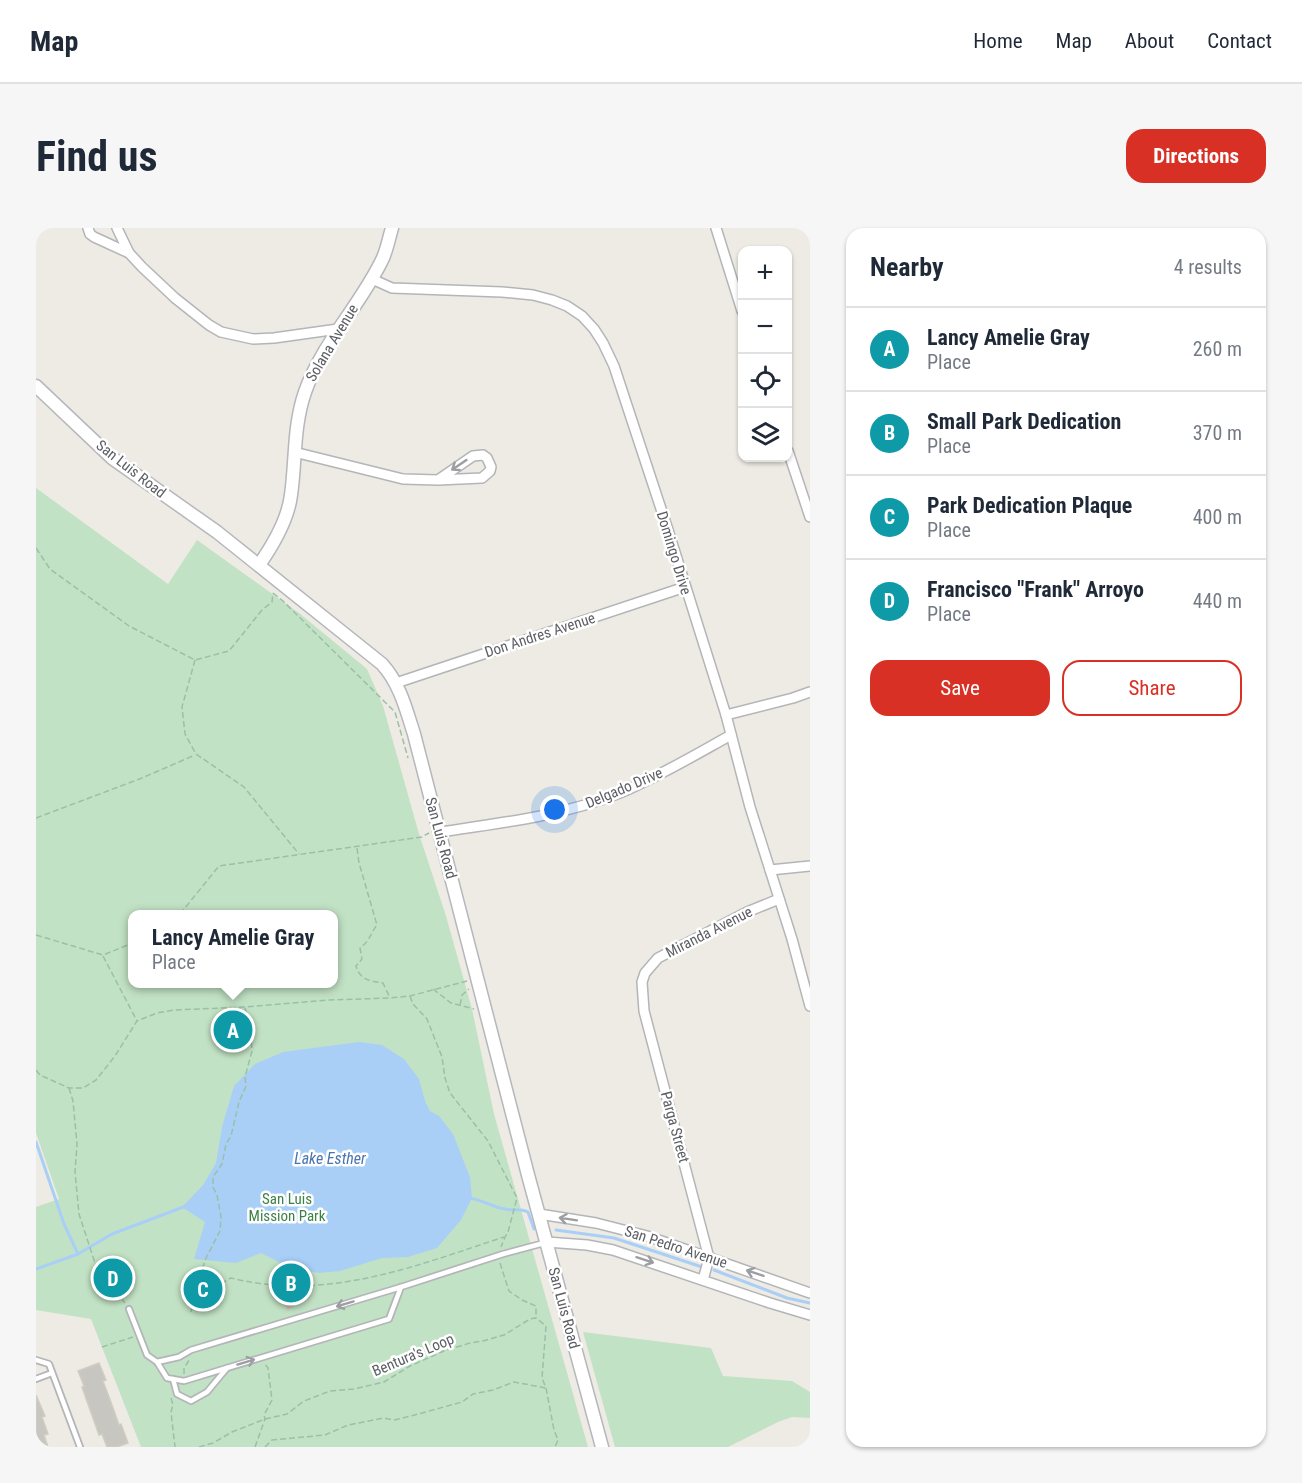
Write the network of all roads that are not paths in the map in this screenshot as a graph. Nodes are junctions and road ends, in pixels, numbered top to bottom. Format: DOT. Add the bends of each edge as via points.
graph roads {
  1 [pos="88,228"];
  2 [pos="117,228"];
  3 [pos="392,228"];
  4 [pos="716,228"];
  5 [pos="129,253"];
  6 [pos="372,279"];
  7 [pos="739,300"];
  8 [pos="338,329"];
  9 [pos="36,386"];
  10 [pos="294,452"];
  11 [pos="792,462"];
  12 [pos="438,480"];
  13 [pos="810,518"];
  14 [pos="259,565"];
  15 [pos="685,587"];
  16 [pos="396,683"];
  17 [pos="810,692"];
  18 [pos="726,715"];
  19 [pos="731,735"];
  20 [pos="435,832"];
  21 [pos="810,866"];
  22 [pos="770,870"];
  23 [pos="779,899"];
  24 [pos="645,973"];
  25 [pos="810,1006"];
  26 [pos="539,1214"];
  27 [pos="547,1242"];
  28 [pos="709,1258"];
  29 [pos="703,1280"];
  30 [pos="400,1287"];
  31 [pos="383,1292"];
  32 [pos="810,1293"];
  33 [pos="396,1300"];
  34 [pos="129,1309"];
  35 [pos="810,1316"];
  36 [pos="36,1360"];
  37 [pos="157,1362"];
  38 [pos="227,1368"];
  39 [pos="52,1373"];
  40 [pos="36,1379"];
  41 [pos="172,1379"];
  42 [pos="80,1447"];
  43 [pos="602,1447"];
  1 -- 5 [label="street" via="94,237"];
  2 -- 5 [label="street"];
  3 -- 6 [label="street, Solana Avenue"];
  4 -- 7 [label="street"];
  5 -- 8 [label="street" via="175,298 221,332 253,339"];
  6 -- 8 [label="street, Solana Avenue"];
  6 -- 15 [label="street, Domingo Drive" via="392,288 533,295 567,306 582,316 599,336 614,366"];
  8 -- 10 [label="street, Solana Avenue" via="305,391"];
  9 -- 14 [label="street, San Luis Road" via="118,463"];
  10 -- 12 [label="street" via="403,479"];
  10 -- 14 [label="street, Solana Avenue" via="289,506"];
  11 -- 13 [label="street"];
  12 -- 12 [label="street, one-way" via="482,478 491,467 483,455 473,456"];
  14 -- 16 [label="street, San Luis Road" via="382,664"];
  15 -- 16 [label="street, Don Andres Avenue"];
  15 -- 18 [label="street, Domingo Drive"];
  16 -- 20 [label="street, San Luis Road" via="414,734"];
  17 -- 18 [label="street"];
  18 -- 19 [label="street, Domingo Drive"];
  19 -- 20 [label="street, Delgado Drive" via="650,779 591,803 524,820"];
  19 -- 22 [label="street, Domingo Drive"];
  20 -- 26 [label="street, San Luis Road"];
  21 -- 22 [label="street"];
  22 -- 23 [label="street, Domingo Drive"];
  23 -- 24 [label="street, Miranda Avenue" via="658,958"];
  23 -- 25 [label="street, Domingo Drive"];
  24 -- 28 [label="street, Parga Street" via="644,1011"];
  26 -- 27 [label="street, San Luis Road"];
  28 -- 26 [label="street, San Pedro Avenue, one-way" via="621,1229"];
  27 -- 29 [label="street, San Pedro Avenue, one-way" via="613,1250"];
  27 -- 30 [label="lane"];
  27 -- 43 [label="street, San Luis Road"];
  28 -- 29 [label="street, Parga Street"];
  32 -- 28 [label="street, San Pedro Avenue, one-way"];
  29 -- 35 [label="street, San Pedro Avenue"];
  30 -- 31 [label="lane"];
  30 -- 33 [label="lane"];
  31 -- 33 [label="lane"];
  31 -- 37 [label="lane, one-way"];
  38 -- 33 [label="lane, one-way" via="389,1319"];
  34 -- 37 [label="lane" via="147,1355"];
  36 -- 39 [label="lane" via="49,1364"];
  37 -- 41 [label="lane" via="167,1378"];
  38 -- 41 [label="lane" via="184,1381"];
  38 -- 41 [label="lane" via="207,1392 191,1401 177,1394"];
  39 -- 40 [label="lane"];
  39 -- 42 [label="lane"];
}
